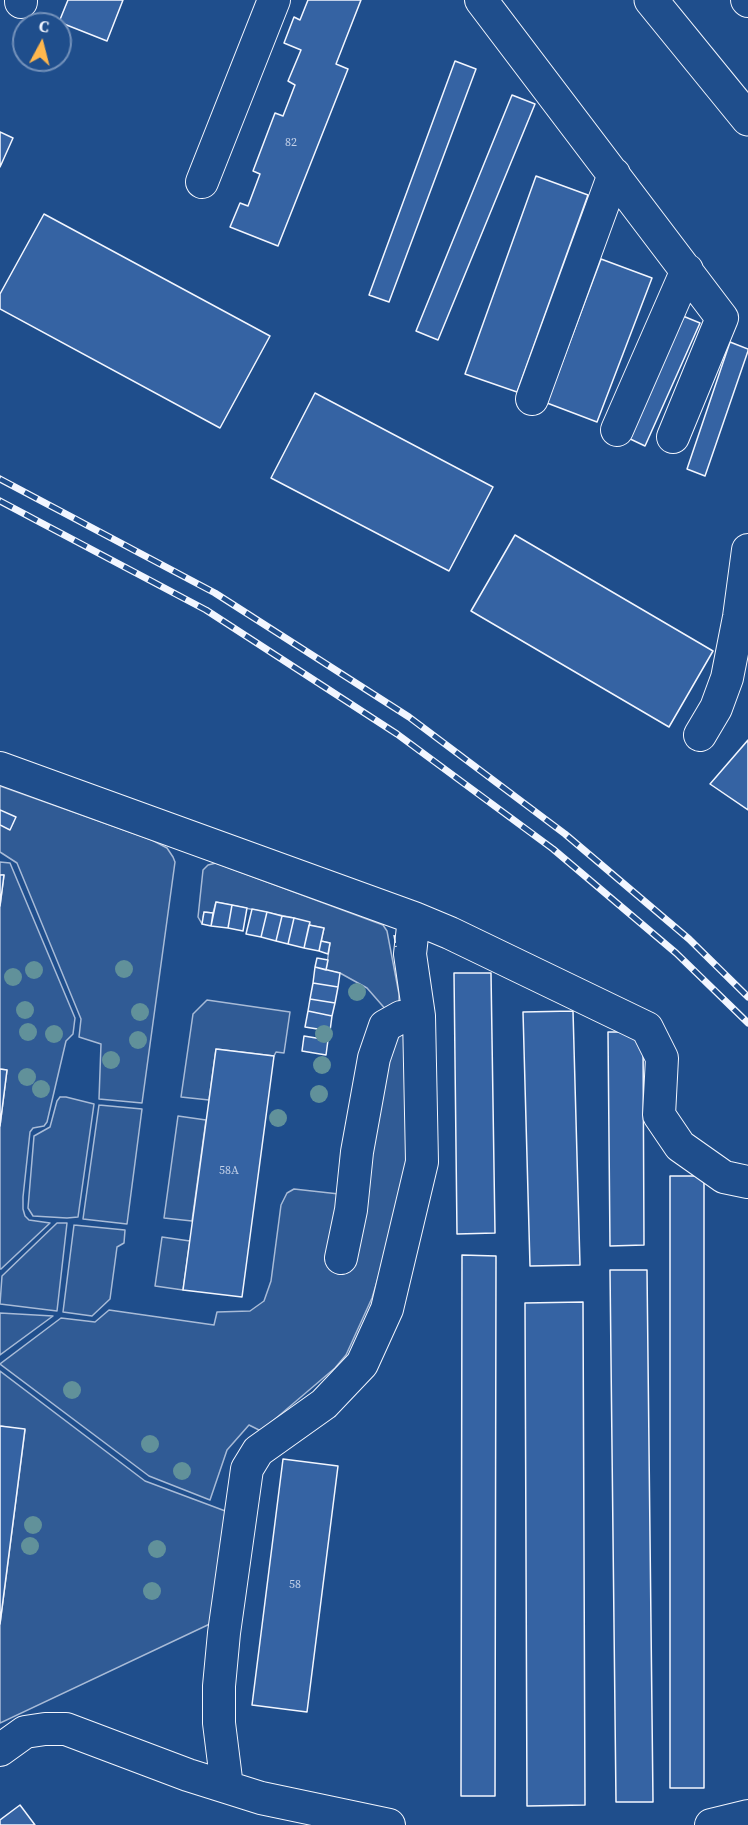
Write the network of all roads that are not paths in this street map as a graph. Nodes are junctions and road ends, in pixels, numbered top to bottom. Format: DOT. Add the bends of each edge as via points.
graph roads {
  1 [pos="274,0"];
  2 [pos="481,0"];
  3 [pos="651,0"];
  4 [pos="748,119"];
  5 [pos="614,174"];
  6 [pos="202,183"];
  7 [pos="687,270"];
  8 [pos="532,399"];
  9 [pos="617,430"];
  10 [pos="673,437"];
  11 [pos="748,550"];
  12 [pos="700,735"];
  13 [pos="0,768"];
  14 [pos="414,918"];
  15 [pos="419,1016"];
  16 [pos="748,1182"];
  17 [pos="341,1258"];
  18 [pos="0,1750"];
  19 [pos="227,1787"];
  20 [pos="748,1816"];
  21 [pos="389,1825"];
  22 [pos="711,1825"];
  1 -- 6 [label="street"];
  2 -- 5 [label="street"];
  3 -- 4 [label="main road"];
  5 -- 7 [label="street"];
  5 -- 8 [label="street"];
  7 -- 9 [label="street"];
  7 -- 10 [label="street" via="722,318"];
  11 -- 12 [label="street" via="727,678"];
  13 -- 14 [label="street"];
  14 -- 15 [label="street" via="410,954"];
  14 -- 16 [label="street" via="647,1028 662,1058 659,1115 664,1123 680,1146 724,1177"];
  15 -- 17 [label="street" via="401,1017 385,1026 374,1058"];
  15 -- 19 [label="street" via="422,1162 387,1309 362,1364 324,1404 258,1451 247,1469 219,1686"];
  18 -- 19 [label="street" via="25,1732 66,1730"];
  19 -- 21 [label="street"];
  20 -- 22 [label="street"];
}
